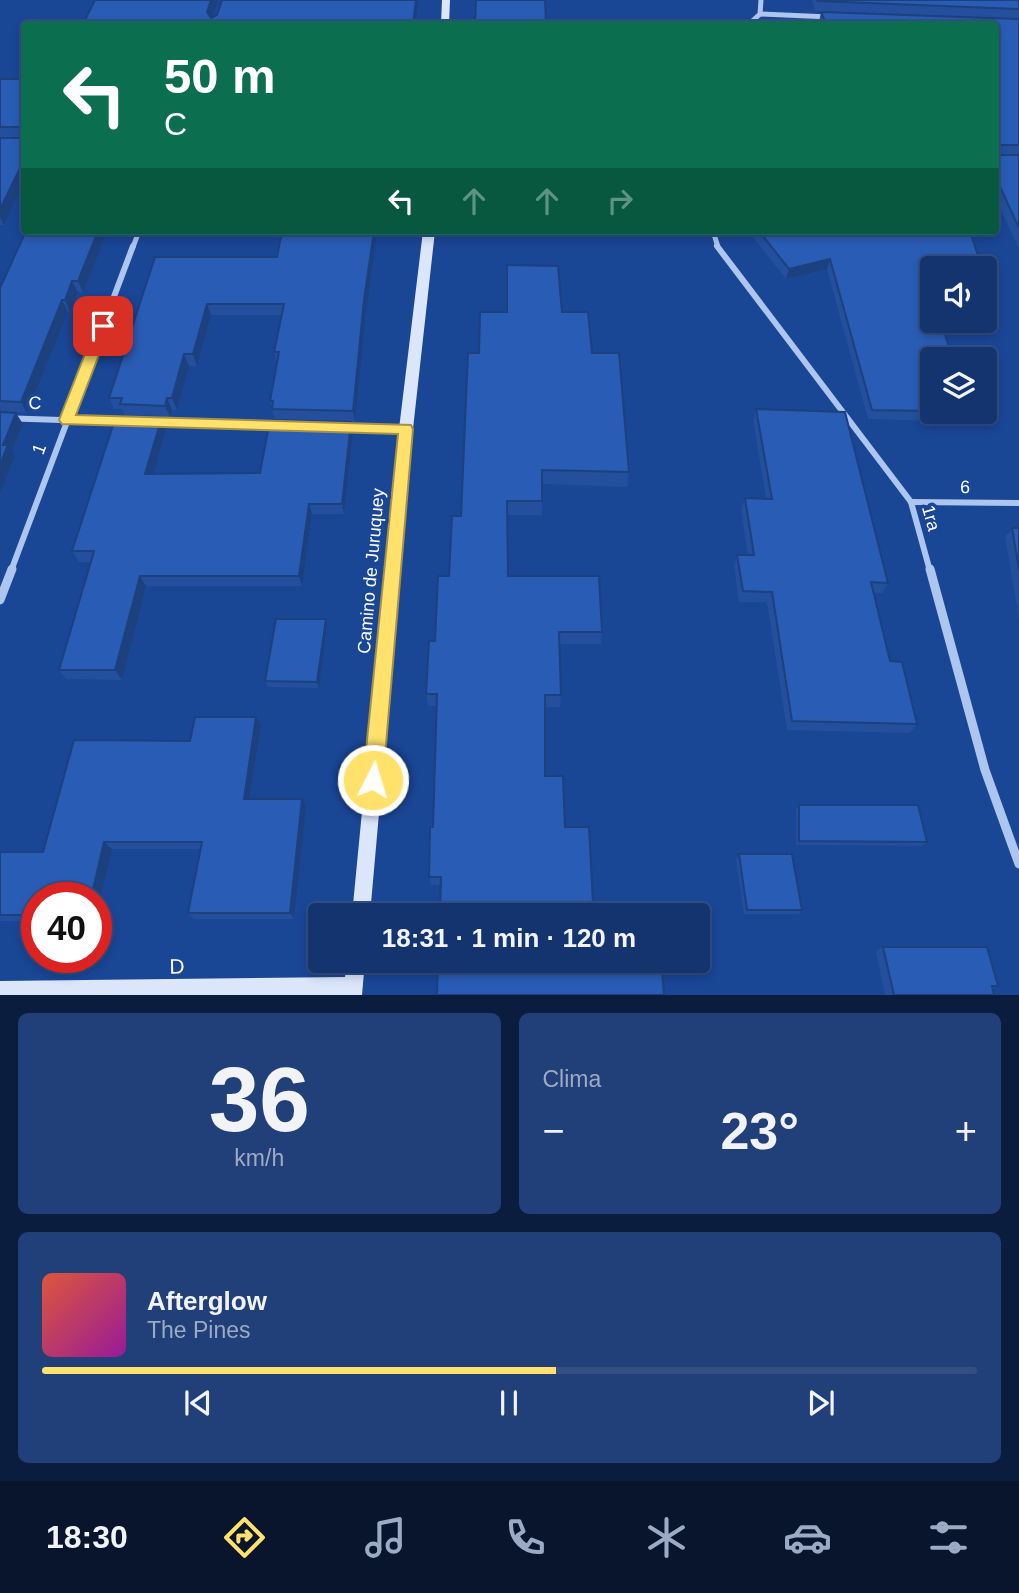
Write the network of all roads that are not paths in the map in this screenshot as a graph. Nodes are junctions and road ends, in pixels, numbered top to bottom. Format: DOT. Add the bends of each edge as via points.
graph roads {
  1 [pos="446,0"];
  2 [pos="761,0"];
  3 [pos="760,14"];
  4 [pos="842,17"];
  5 [pos="445,21"];
  6 [pos="752,21"];
  7 [pos="137,235"];
  8 [pos="429,235"];
  9 [pos="714,235"];
  10 [pos="0,418"];
  11 [pos="67,420"];
  12 [pos="135,422"];
  13 [pos="148,422"];
  14 [pos="284,426"];
  15 [pos="338,427"];
  16 [pos="406,429"];
  17 [pos="911,502"];
  18 [pos="1019,503"];
  19 [pos="0,600"];
  20 [pos="1019,864"];
  21 [pos="362,903"];
  22 [pos="355,973"];
  23 [pos="0,991"];
  24 [pos="354,991"];
  1 -- 5 [label="street"];
  2 -- 3 [label="street"];
  3 -- 4 [label="street"];
  3 -- 6 [label="street"];
  7 -- 11 [label="street, 1"];
  8 -- 16 [label="street, Camino de Juruquey"];
  9 -- 17 [label="street, 1ra" via="718,248"];
  10 -- 11 [label="street, C"];
  11 -- 12 [label="street, C"];
  11 -- 19 [label="street, 1"];
  13 -- 14 [label="street"];
  15 -- 16 [label="street"];
  16 -- 21 [label="street, Camino de Juruquey"];
  17 -- 18 [label="street, 6"];
  17 -- 20 [label="street, 1ra" via="985,770"];
  22 -- 24 [label="street"];
  23 -- 24 [label="street, D"];
}
